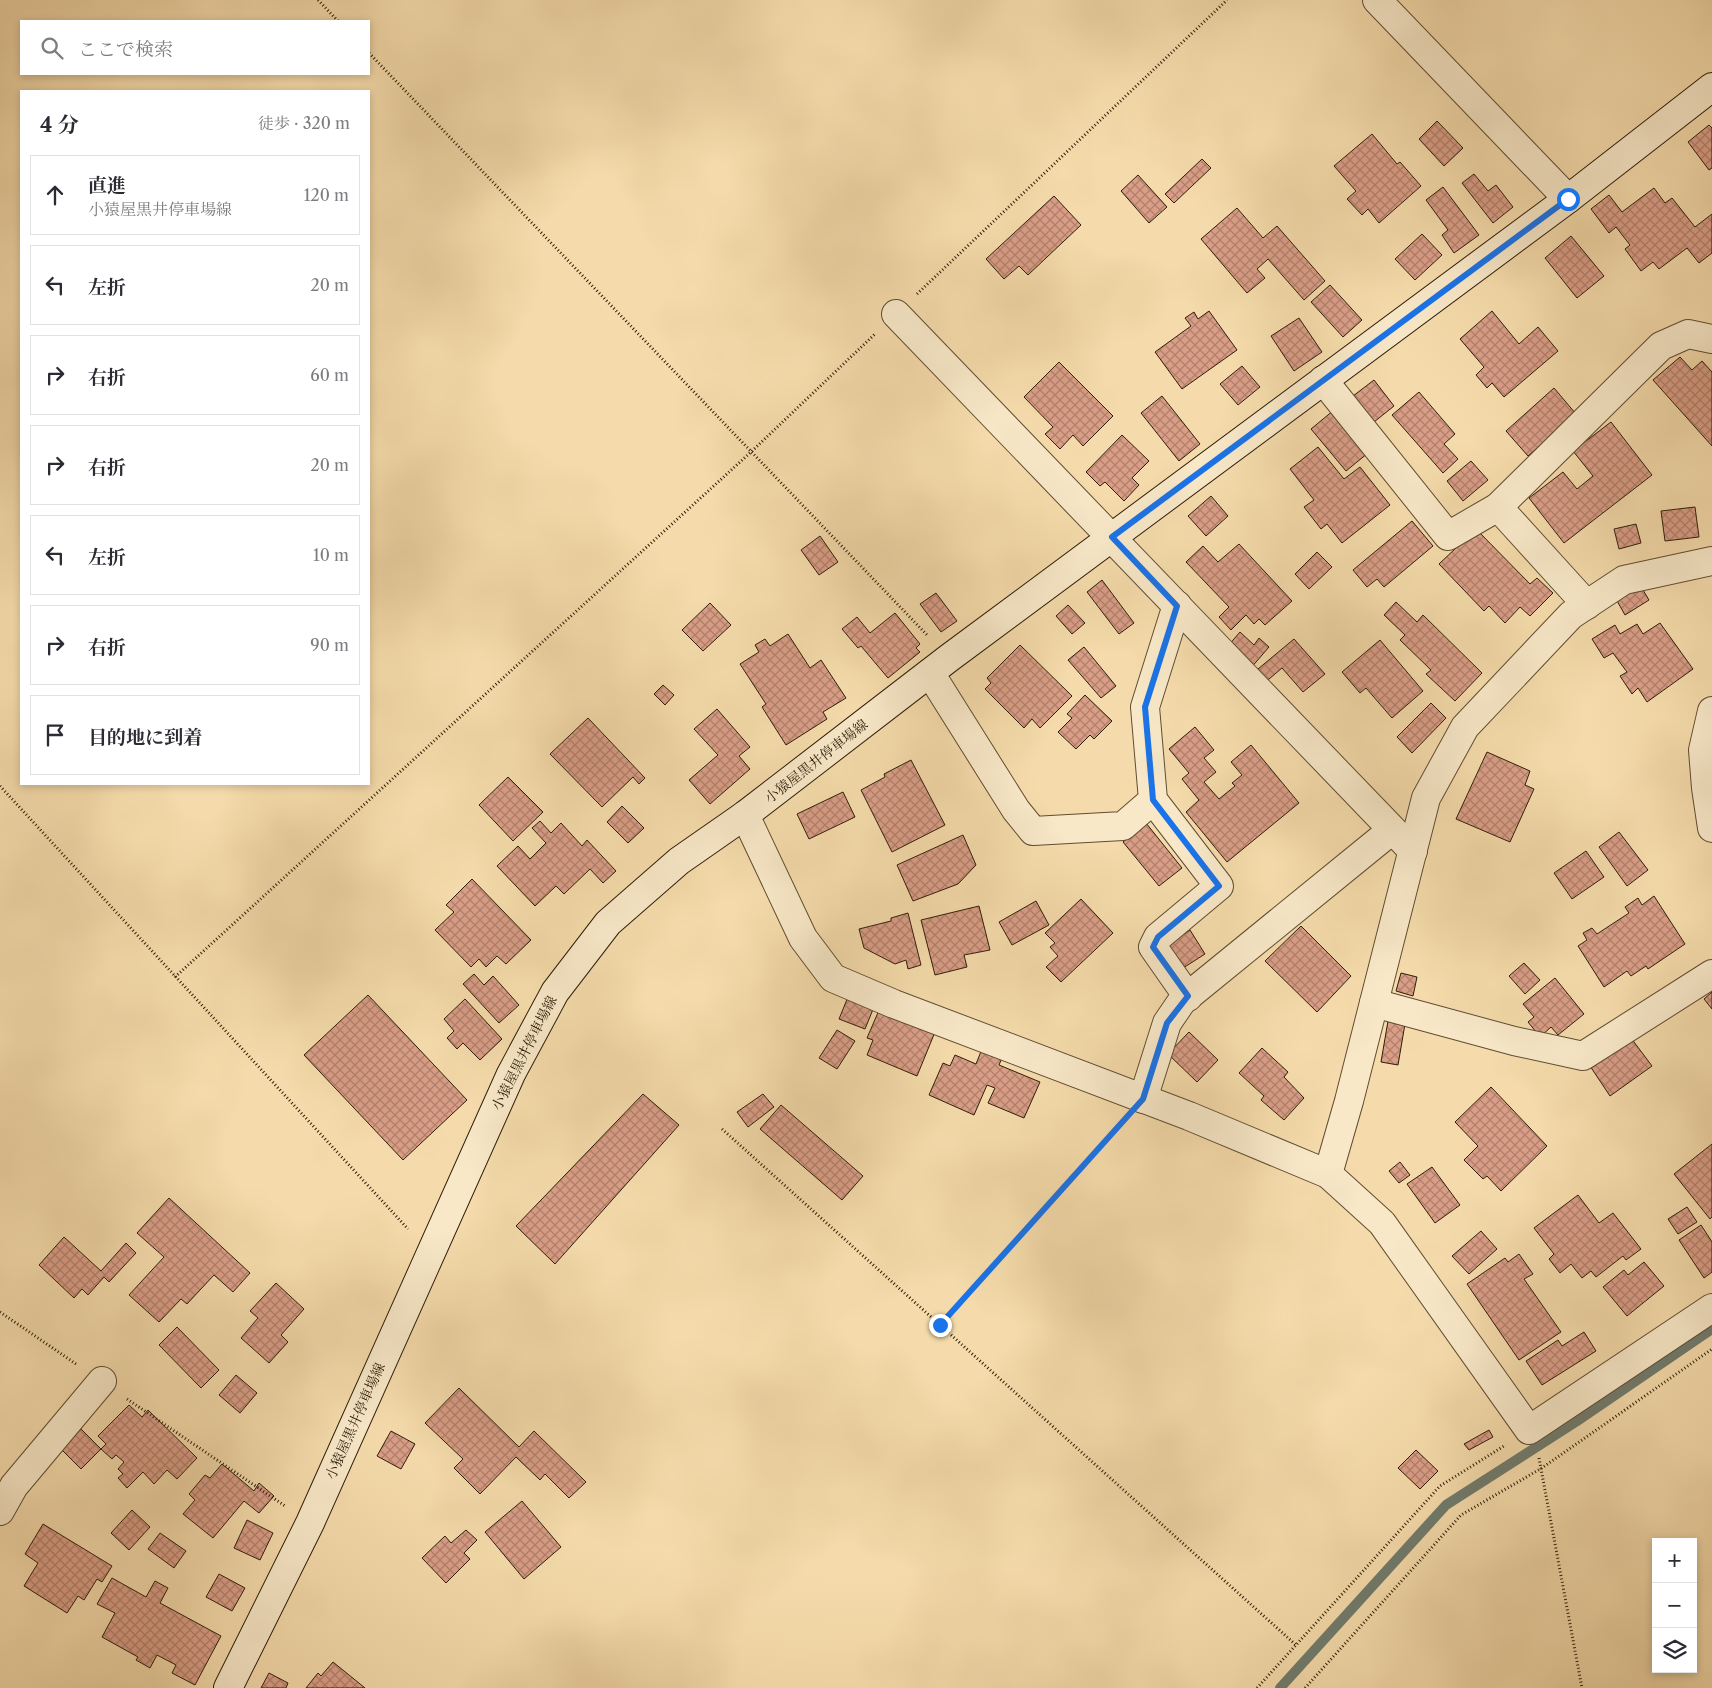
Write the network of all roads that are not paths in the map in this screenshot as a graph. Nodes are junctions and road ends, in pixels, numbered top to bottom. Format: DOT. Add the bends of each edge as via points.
graph roads {
  1 [pos="1377,0"];
  2 [pos="1712,87"];
  3 [pos="1568,199"];
  4 [pos="896,314"];
  5 [pos="1712,339"];
  6 [pos="1323,380"];
  7 [pos="1498,507"];
  8 [pos="1112,537"];
  9 [pos="1712,561"];
  10 [pos="1587,605"];
  11 [pos="1177,606"];
  12 [pos="940,666"];
  13 [pos="1712,711"];
  14 [pos="1153,800"];
  15 [pos="745,815"];
  16 [pos="1712,828"];
  17 [pos="1392,830"];
  18 [pos="1413,851"];
  19 [pos="1712,974"];
  20 [pos="1188,996"];
  21 [pos="1374,1003"];
  22 [pos="1143,1099"];
  23 [pos="1328,1174"];
  24 [pos="1712,1308"];
  25 [pos="102,1382"];
  26 [pos="0,1511"];
  27 [pos="228,1688"];
  1 -- 3 [label="street"];
  2 -- 3 [label="street, 小猿屋黒井停車場線"];
  3 -- 6 [label="street, 小猿屋黒井停車場線"];
  4 -- 8 [label="street"];
  5 -- 7 [label="street" via="1688,334 1661,346"];
  6 -- 7 [label="street" via="1448,536"];
  6 -- 8 [label="street, 小猿屋黒井停車場線"];
  7 -- 10 [label="street"];
  8 -- 11 [label="street"];
  8 -- 12 [label="street, 小猿屋黒井停車場線"];
  9 -- 10 [label="street" via="1624,580"];
  10 -- 18 [label="street" via="1571,615 1465,727 1426,798"];
  11 -- 14 [label="street" via="1145,707"];
  11 -- 17 [label="street"];
  12 -- 14 [label="street" via="1016,810 1034,831 1124,826"];
  12 -- 15 [label="street, 小猿屋黒井停車場線"];
  13 -- 16 [label="street" via="1703,750"];
  14 -- 20 [label="street" via="1219,886 1158,937 1153,947"];
  15 -- 22 [label="street" via="803,938 833,978"];
  15 -- 27 [label="street, 小猿屋黒井停車場線" via="679,861 608,923 555,992 511,1074 310,1523"];
  17 -- 18 [label="street"];
  17 -- 20 [label="street"];
  18 -- 21 [label="street"];
  19 -- 21 [label="street" via="1582,1056"];
  20 -- 22 [label="street" via="1167,1023"];
  21 -- 23 [label="street"];
  22 -- 23 [label="street"];
  23 -- 24 [label="street" via="1382,1223 1530,1430"];
  25 -- 26 [label="street" via="14,1486"];
}
